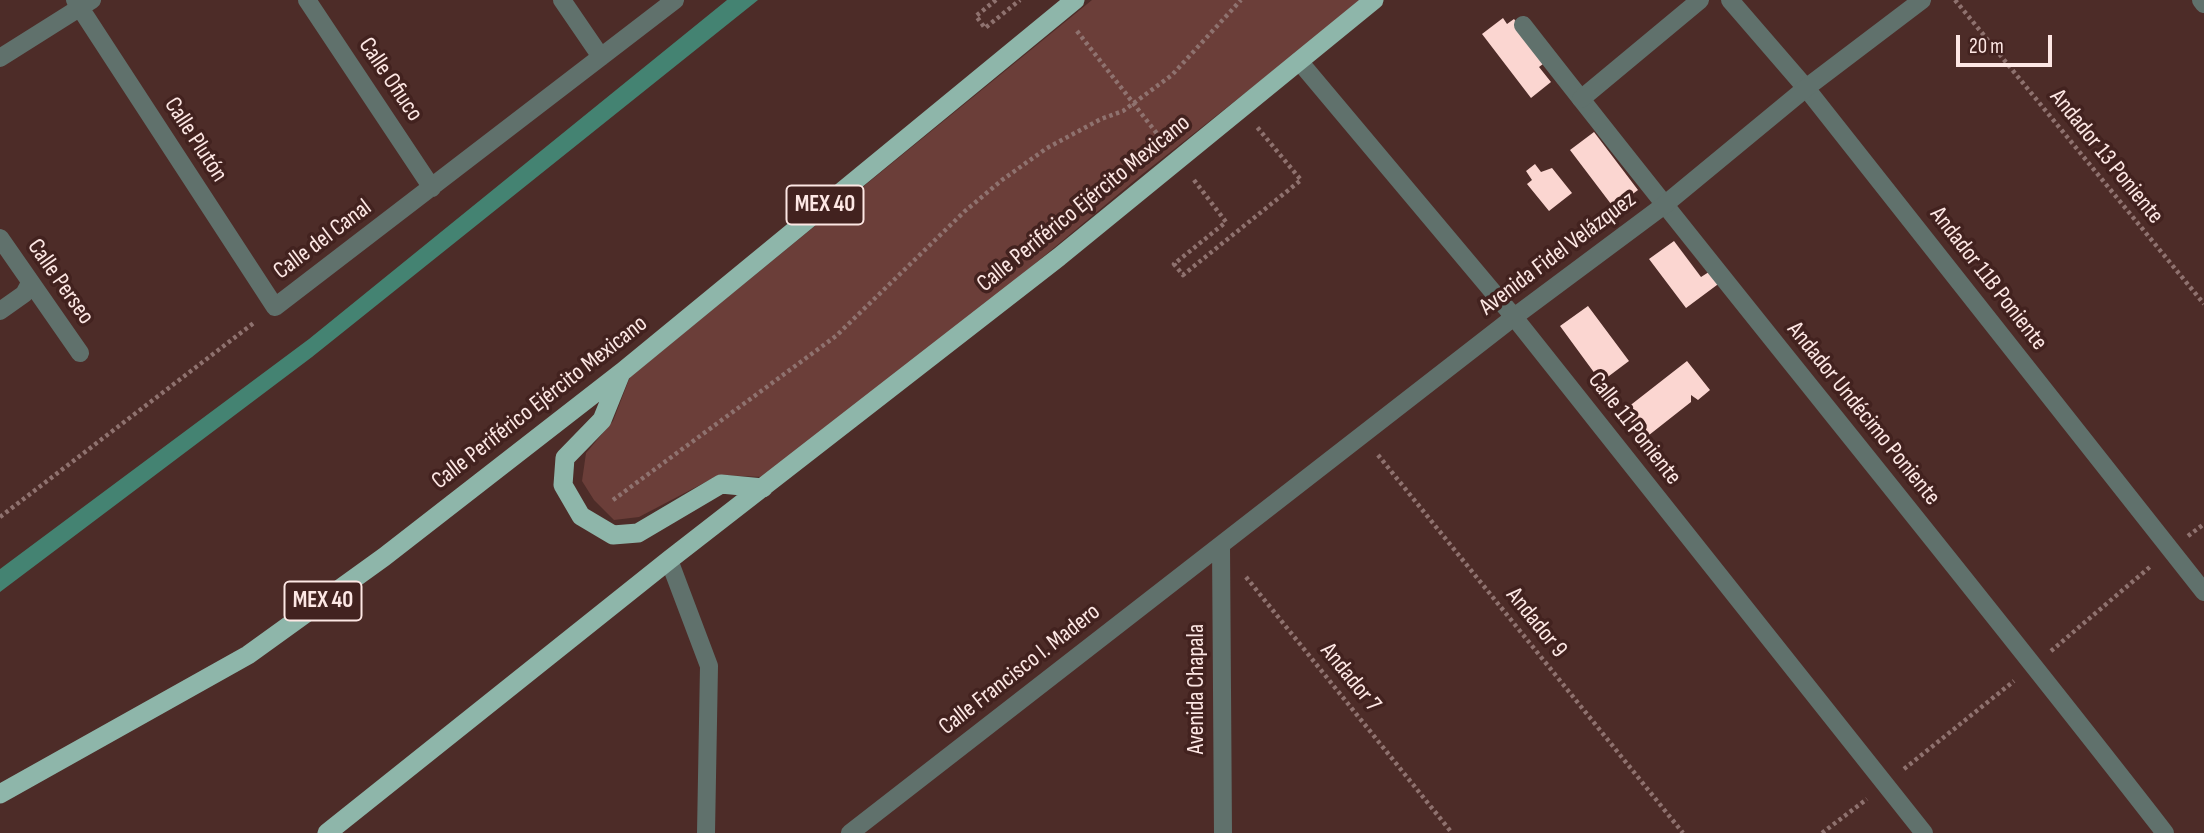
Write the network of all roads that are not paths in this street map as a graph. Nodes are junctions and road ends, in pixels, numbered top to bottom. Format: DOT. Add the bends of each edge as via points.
graph roads {
  1 [pos="307,0"];
  2 [pos="562,0"];
  3 [pos="675,0"];
  4 [pos="1075,0"];
  5 [pos="1374,0"];
  6 [pos="1700,0"];
  7 [pos="1730,0"];
  8 [pos="1922,0"];
  9 [pos="2201,0"];
  10 [pos="82,3"];
  11 [pos="2204,4"];
  12 [pos="1523,25"];
  13 [pos="601,57"];
  14 [pos="0,58"];
  15 [pos="1299,61"];
  16 [pos="1806,88"];
  17 [pos="1581,99"];
  18 [pos="432,188"];
  19 [pos="1663,206"];
  20 [pos="0,238"];
  21 [pos="30,283"];
  22 [pos="275,307"];
  23 [pos="0,311"];
  24 [pos="1514,317"];
  25 [pos="80,353"];
  26 [pos="622,372"];
  27 [pos="763,488"];
  28 [pos="1221,545"];
  29 [pos="669,560"];
  30 [pos="2204,592"];
  31 [pos="0,794"];
  32 [pos="327,833"];
  33 [pos="706,833"];
  34 [pos="850,833"];
  35 [pos="1223,833"];
  36 [pos="1924,833"];
  37 [pos="2165,833"];
  1 -- 18 [label="street, Calle Ofiuco"];
  2 -- 13 [label="street"];
  3 -- 13 [label="street, Calle del Canal"];
  4 -- 26 [label="highway, Calle Periférico Ejército Mexicano / MEX 40"];
  5 -- 15 [label="highway, Calle Periférico Ejército Mexicano"];
  6 -- 17 [label="street"];
  7 -- 16 [label="street, Andador 11B Poniente"];
  8 -- 16 [label="street, Avenida Fidel Velázquez"];
  9 -- 11 [label="street"];
  10 -- 14 [label="street"];
  10 -- 22 [label="street, Calle Plutón"];
  12 -- 17 [label="street, Andador Undécimo Poniente"];
  13 -- 18 [label="street, Calle del Canal"];
  15 -- 24 [label="street, Calle 11 Poniente"];
  15 -- 27 [label="highway, Calle Periférico Ejército Mexicano" via="1059,257"];
  16 -- 19 [label="street, Avenida Fidel Velázquez"];
  16 -- 30 [label="street, Andador 11B Poniente"];
  17 -- 19 [label="street, Andador Undécimo Poniente"];
  18 -- 22 [label="street, Calle del Canal"];
  19 -- 24 [label="street, Avenida Fidel Velázquez"];
  19 -- 37 [label="street, Andador Undécimo Poniente" via="2035,664"];
  20 -- 21 [label="street, Calle Perseo"];
  21 -- 23 [label="street" via="24,294"];
  21 -- 25 [label="street, Calle Perseo"];
  24 -- 28 [label="street, Avenida Fidel Velázquez"];
  24 -- 36 [label="street, Calle 11 Poniente"];
  26 -- 27 [label="highway" via="602,420 565,458 563,485 581,516 613,535 638,533 721,484"];
  26 -- 31 [label="highway, Calle Periférico Ejército Mexicano / MEX 40" via="384,557 248,655"];
  27 -- 29 [label="highway, Calle Periférico Ejército Mexicano"];
  28 -- 34 [label="street, Calle Francisco I. Madero"];
  28 -- 35 [label="street, Avenida Chapala"];
  29 -- 32 [label="highway, Calle Periférico Ejército Mexicano"];
  29 -- 33 [label="street" via="709,666"];
}
